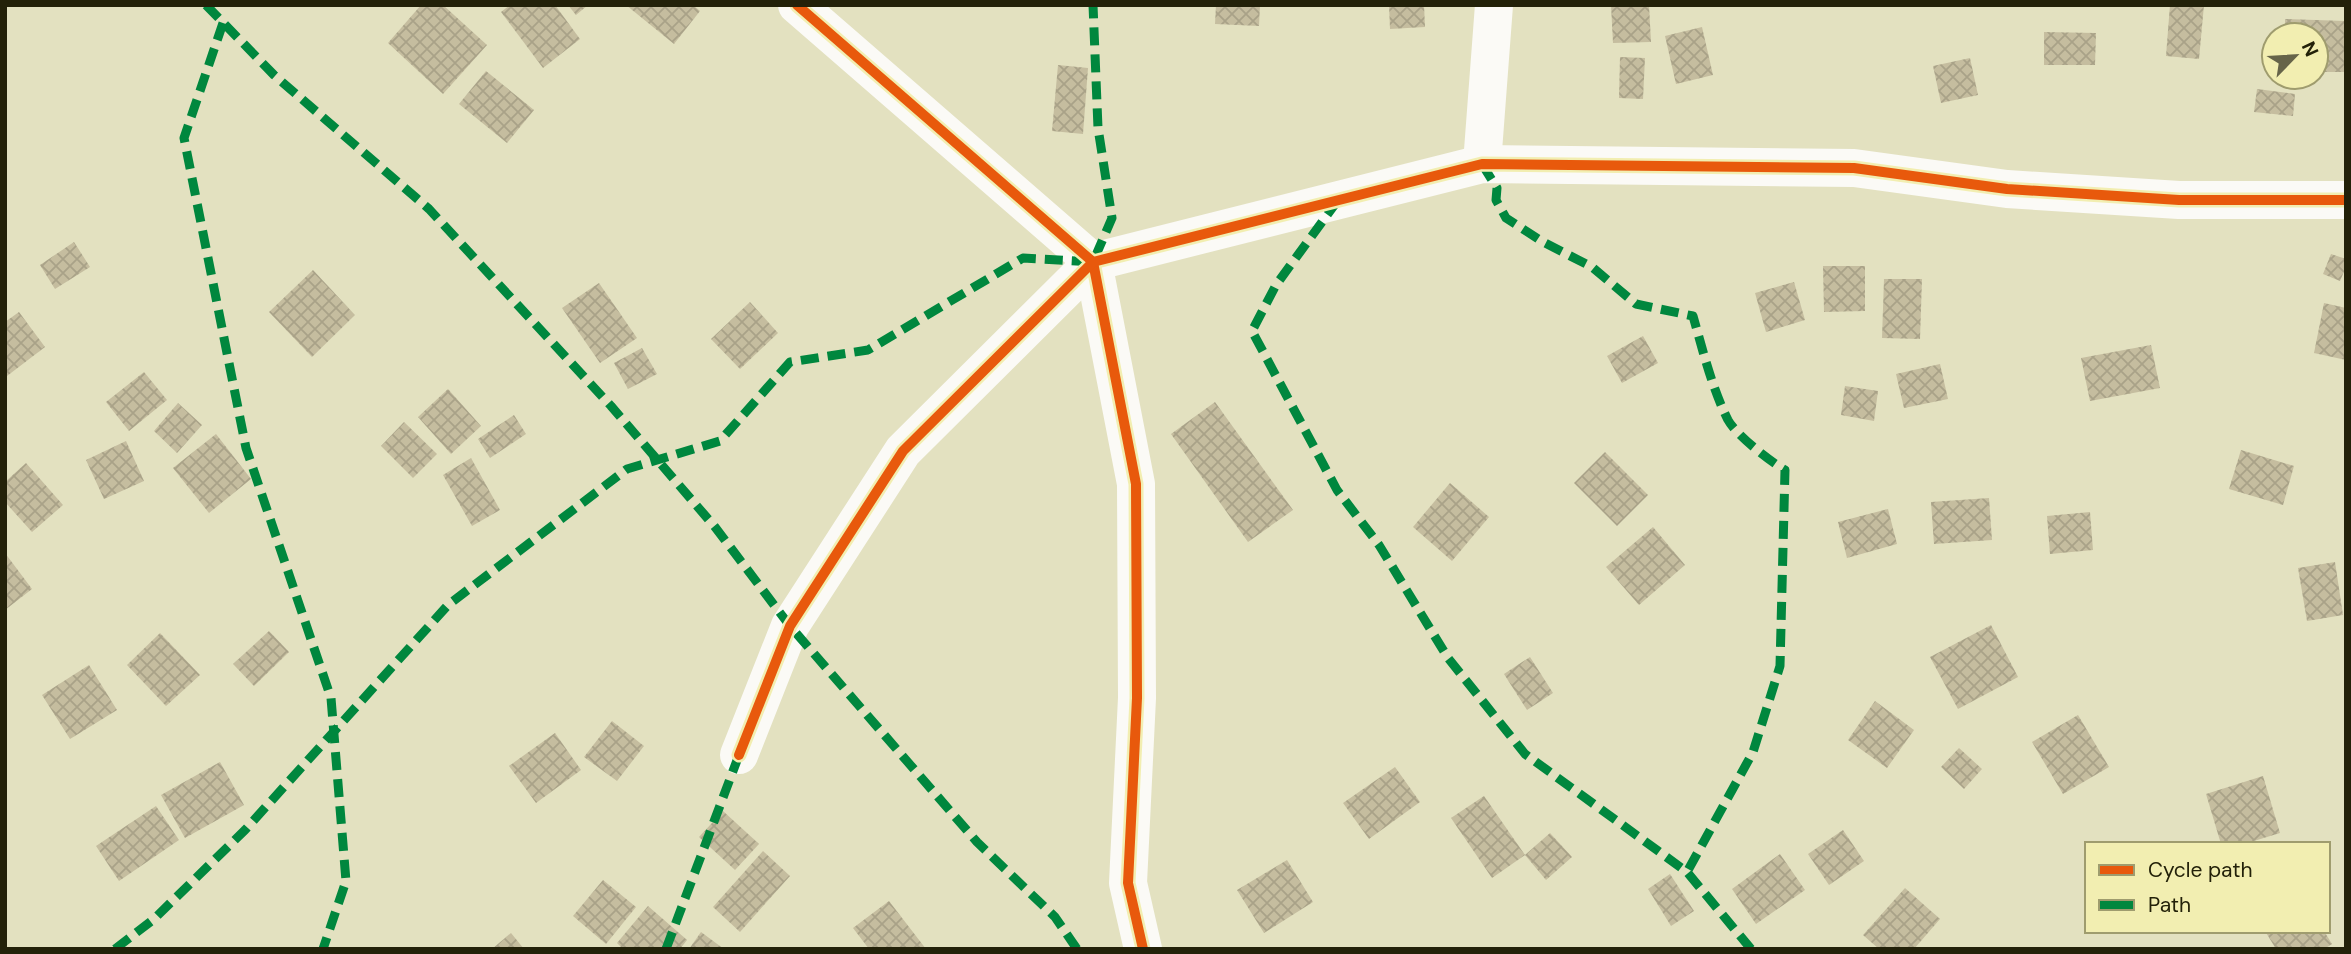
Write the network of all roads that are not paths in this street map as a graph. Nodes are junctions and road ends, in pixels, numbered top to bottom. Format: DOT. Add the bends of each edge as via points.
graph roads {
  1 [pos="797,5"];
  2 [pos="1494,5"];
  3 [pos="1482,164"];
  4 [pos="2346,200"];
  5 [pos="1093,262"];
  6 [pos="739,755"];
  7 [pos="1143,949"];
  1 -- 5 [label="street"];
  2 -- 3 [label="street"];
  3 -- 4 [label="street" via="1854,168 2007,189 2140,198"];
  3 -- 5 [label="street"];
  5 -- 6 [label="street" via="903,451 790,626"];
  5 -- 7 [label="street" via="1136,484 1137,698 1128,883"];
}
